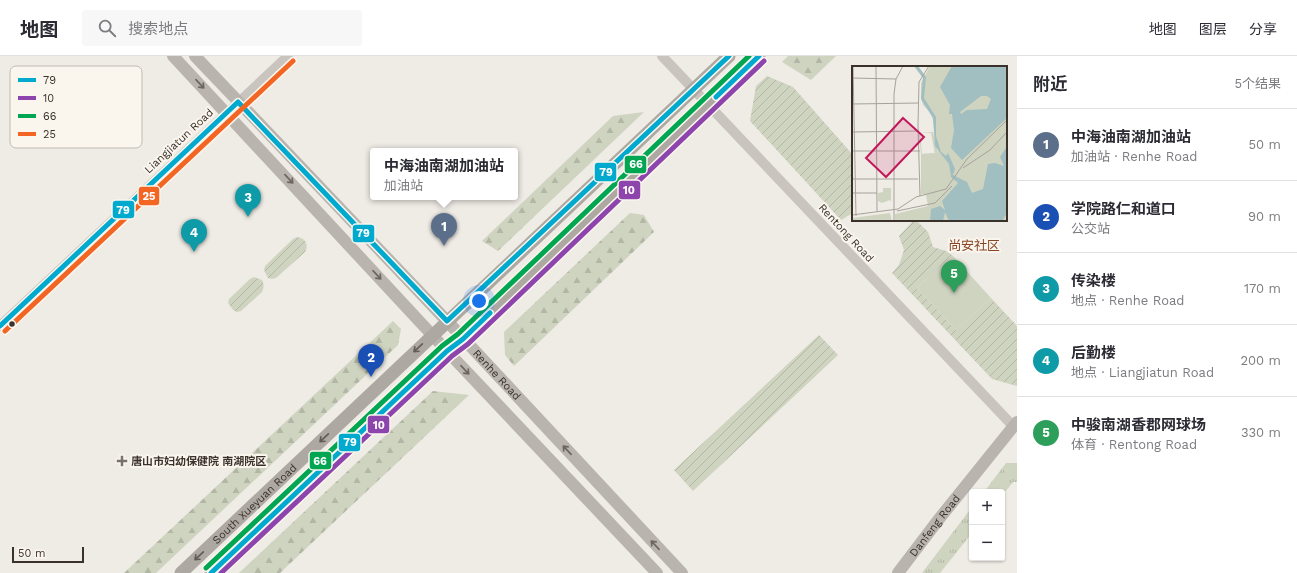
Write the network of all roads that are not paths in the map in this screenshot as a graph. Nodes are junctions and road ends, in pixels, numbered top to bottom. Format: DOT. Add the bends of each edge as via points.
graph roads {
  1 [pos="173,56"];
  2 [pos="195,56"];
  3 [pos="288,56"];
  4 [pos="662,56"];
  5 [pos="729,56"];
  6 [pos="759,56"];
  7 [pos="694,89"];
  8 [pos="238,102"];
  9 [pos="708,104"];
  10 [pos="227,113"];
  11 [pos="447,321"];
  12 [pos="0,326"];
  13 [pos="433,335"];
  14 [pos="463,339"];
  15 [pos="447,351"];
  16 [pos="1015,424"];
  17 [pos="181,573"];
  18 [pos="211,573"];
  19 [pos="657,573"];
  20 [pos="682,573"];
  21 [pos="898,573"];
  1 -- 10 [label="main road, Renhe Road, one-way"];
  2 -- 8 [label="main road, Renhe Road"];
  3 -- 8 [label="street, Liangjiatun Road"];
  4 -- 7 [label="street, Rentong Road"];
  5 -- 7 [label="main road, South Xueyuan Road"];
  6 -- 9 [label="main road, South Xueyuan Road"];
  7 -- 9 [label="street, Rentong Road"];
  7 -- 11 [label="main road, South Xueyuan Road"];
  8 -- 10 [label="street, Liangjiatun Road"];
  8 -- 11 [label="main road, Renhe Road"];
  9 -- 14 [label="main road, South Xueyuan Road"];
  9 -- 16 [label="street, Rentong Road"];
  10 -- 12 [label="street, Liangjiatun Road"];
  10 -- 13 [label="main road, Renhe Road, one-way"];
  11 -- 13 [label="main road, South Xueyuan Road"];
  11 -- 14 [label="main road, Renhe Road"];
  13 -- 15 [label="main road, Renhe Road"];
  13 -- 17 [label="main road, South Xueyuan Road, one-way"];
  14 -- 15 [label="main road, South Xueyuan Road"];
  20 -- 14 [label="main road, Renhe Road, one-way"];
  15 -- 18 [label="main road, South Xueyuan Road"];
  15 -- 19 [label="main road, Renhe Road, one-way"];
  16 -- 21 [label="main road, Danfeng Road"];
}
